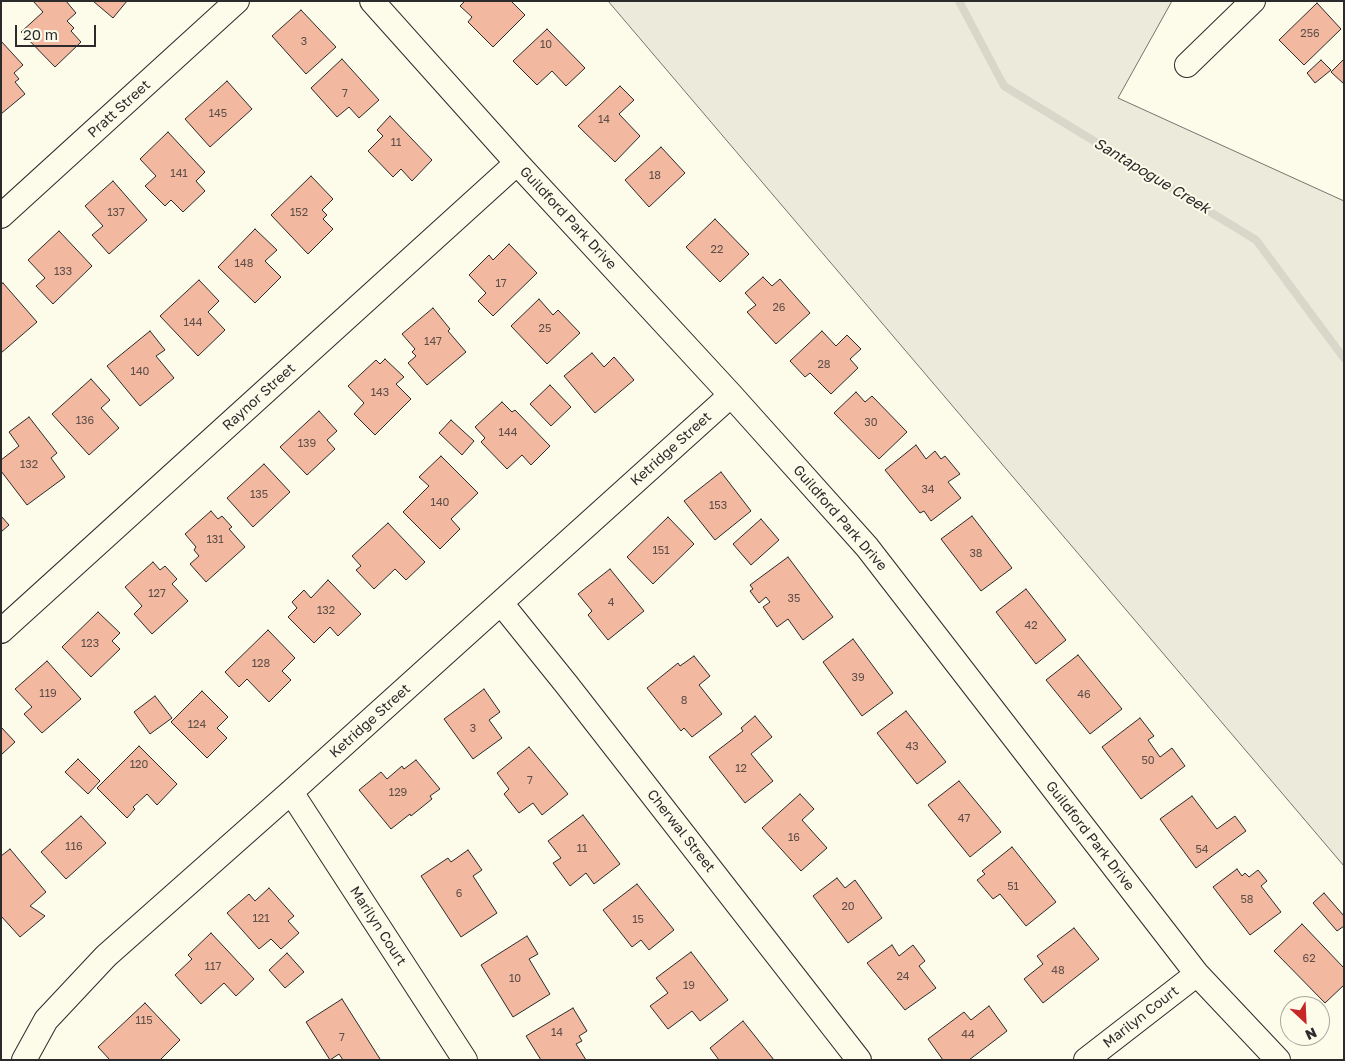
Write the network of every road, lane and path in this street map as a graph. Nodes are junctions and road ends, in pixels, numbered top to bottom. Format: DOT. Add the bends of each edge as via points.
graph roads {
  1 [pos="236,1"];
  2 [pos="372,1"];
  3 [pos="1253,1"];
  4 [pos="1187,65"];
  5 [pos="517,163"];
  6 [pos="1,216"];
  7 [pos="731,395"];
  8 [pos="501,603"];
  9 [pos="1,631"];
  10 [pos="291,792"];
  11 [pos="1197,974"];
  12 [pos="24,1060"];
  13 [pos="464,1060"];
  14 [pos="860,1060"];
  15 [pos="1086,1060"];
  16 [pos="1278,1060"];
  1 -- 6 [label="street, Pratt Street"];
  2 -- 5 [label="street, Guildford Park Drive"];
  3 -- 4 [label="street"];
  5 -- 7 [label="street, Guildford Park Drive"];
  5 -- 9 [label="street, Raynor Street"];
  7 -- 8 [label="street, Ketridge Street"];
  7 -- 11 [label="street, Guildford Park Drive" via="867,547"];
  8 -- 10 [label="street, Ketridge Street"];
  8 -- 14 [label="street, Cherwal Street"];
  10 -- 12 [label="street, Ketridge Street" via="106,956 46,1020"];
  10 -- 13 [label="street, Marilyn Court"];
  11 -- 15 [label="street, Marilyn Court"];
  11 -- 16 [label="street, Guildford Park Drive"];
}
